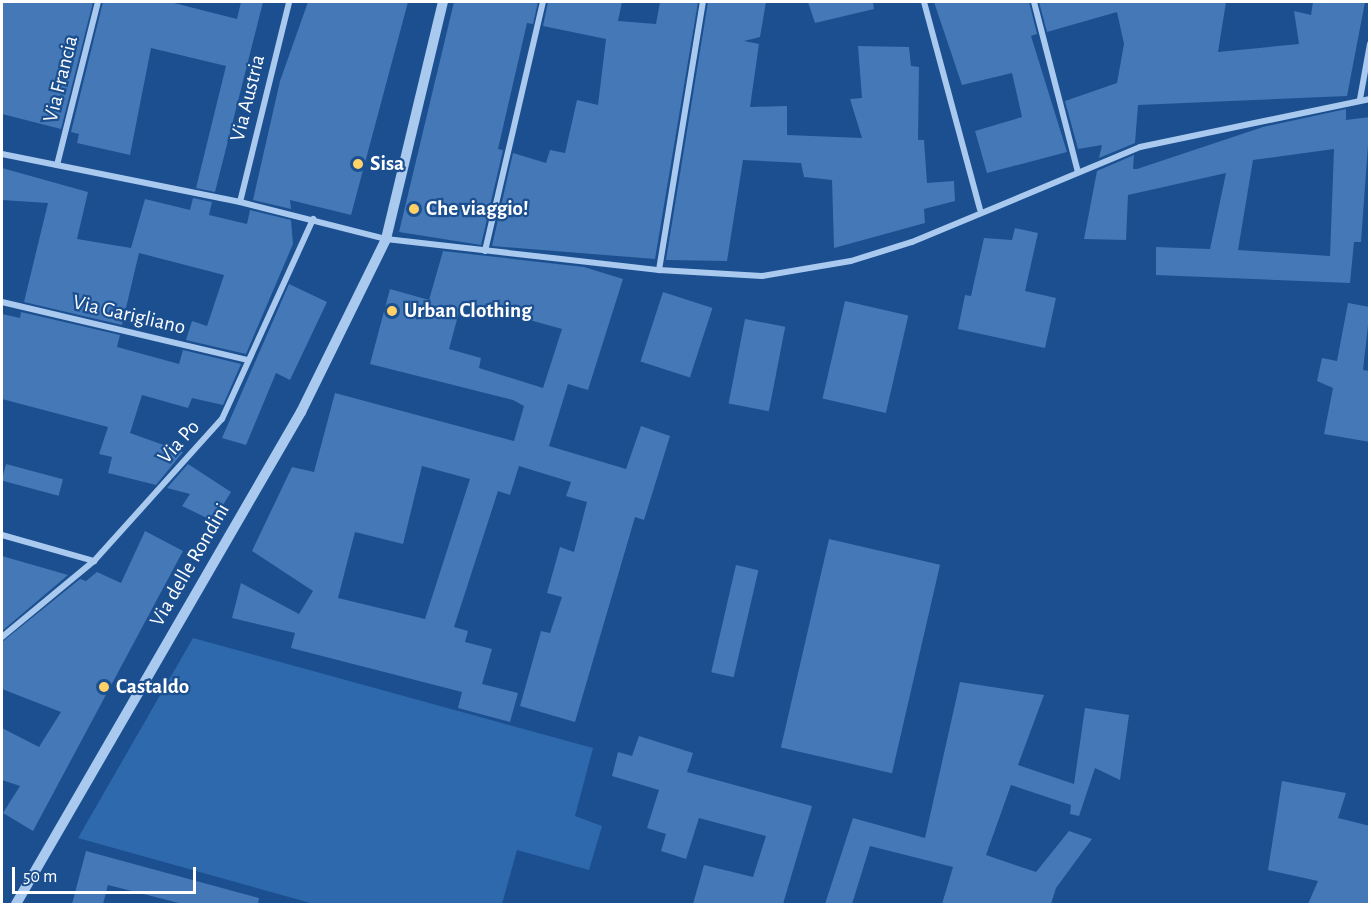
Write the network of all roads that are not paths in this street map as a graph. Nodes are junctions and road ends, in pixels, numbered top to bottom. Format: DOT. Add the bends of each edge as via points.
graph roads {
  1 [pos="98,2"];
  2 [pos="289,2"];
  3 [pos="443,2"];
  4 [pos="543,2"];
  5 [pos="703,2"];
  6 [pos="924,2"];
  7 [pos="1034,2"];
  8 [pos="1370,44"];
  9 [pos="1360,99"];
  10 [pos="1370,99"];
  11 [pos="2,154"];
  12 [pos="57,165"];
  13 [pos="1078,172"];
  14 [pos="240,202"];
  15 [pos="980,210"];
  16 [pos="313,219"];
  17 [pos="386,239"];
  18 [pos="485,251"];
  19 [pos="659,270"];
  20 [pos="2,302"];
  21 [pos="248,360"];
  22 [pos="2,535"];
  23 [pos="94,561"];
  24 [pos="2,638"];
  25 [pos="16,904"];
  1 -- 12 [label="street, Via Francia"];
  2 -- 14 [label="street, Via Austria"];
  3 -- 17 [label="street, Via delle Rondini"];
  4 -- 18 [label="street"];
  5 -- 19 [label="street"];
  6 -- 15 [label="street"];
  7 -- 13 [label="street"];
  8 -- 9 [label="street"];
  9 -- 10 [label="street"];
  9 -- 13 [label="street" via="1140,147"];
  11 -- 12 [label="street"];
  12 -- 14 [label="street"];
  13 -- 15 [label="street"];
  14 -- 16 [label="street"];
  15 -- 19 [label="street" via="912,242 850,261 762,276"];
  16 -- 17 [label="street"];
  16 -- 21 [label="street, Via Po"];
  17 -- 18 [label="street"];
  17 -- 25 [label="street, Via delle Rondini" via="301,412"];
  18 -- 19 [label="street"];
  20 -- 21 [label="street, Via Garigliano"];
  21 -- 23 [label="street, Via Po" via="222,419"];
  22 -- 23 [label="street"];
  23 -- 24 [label="street, Via Po"];
}
